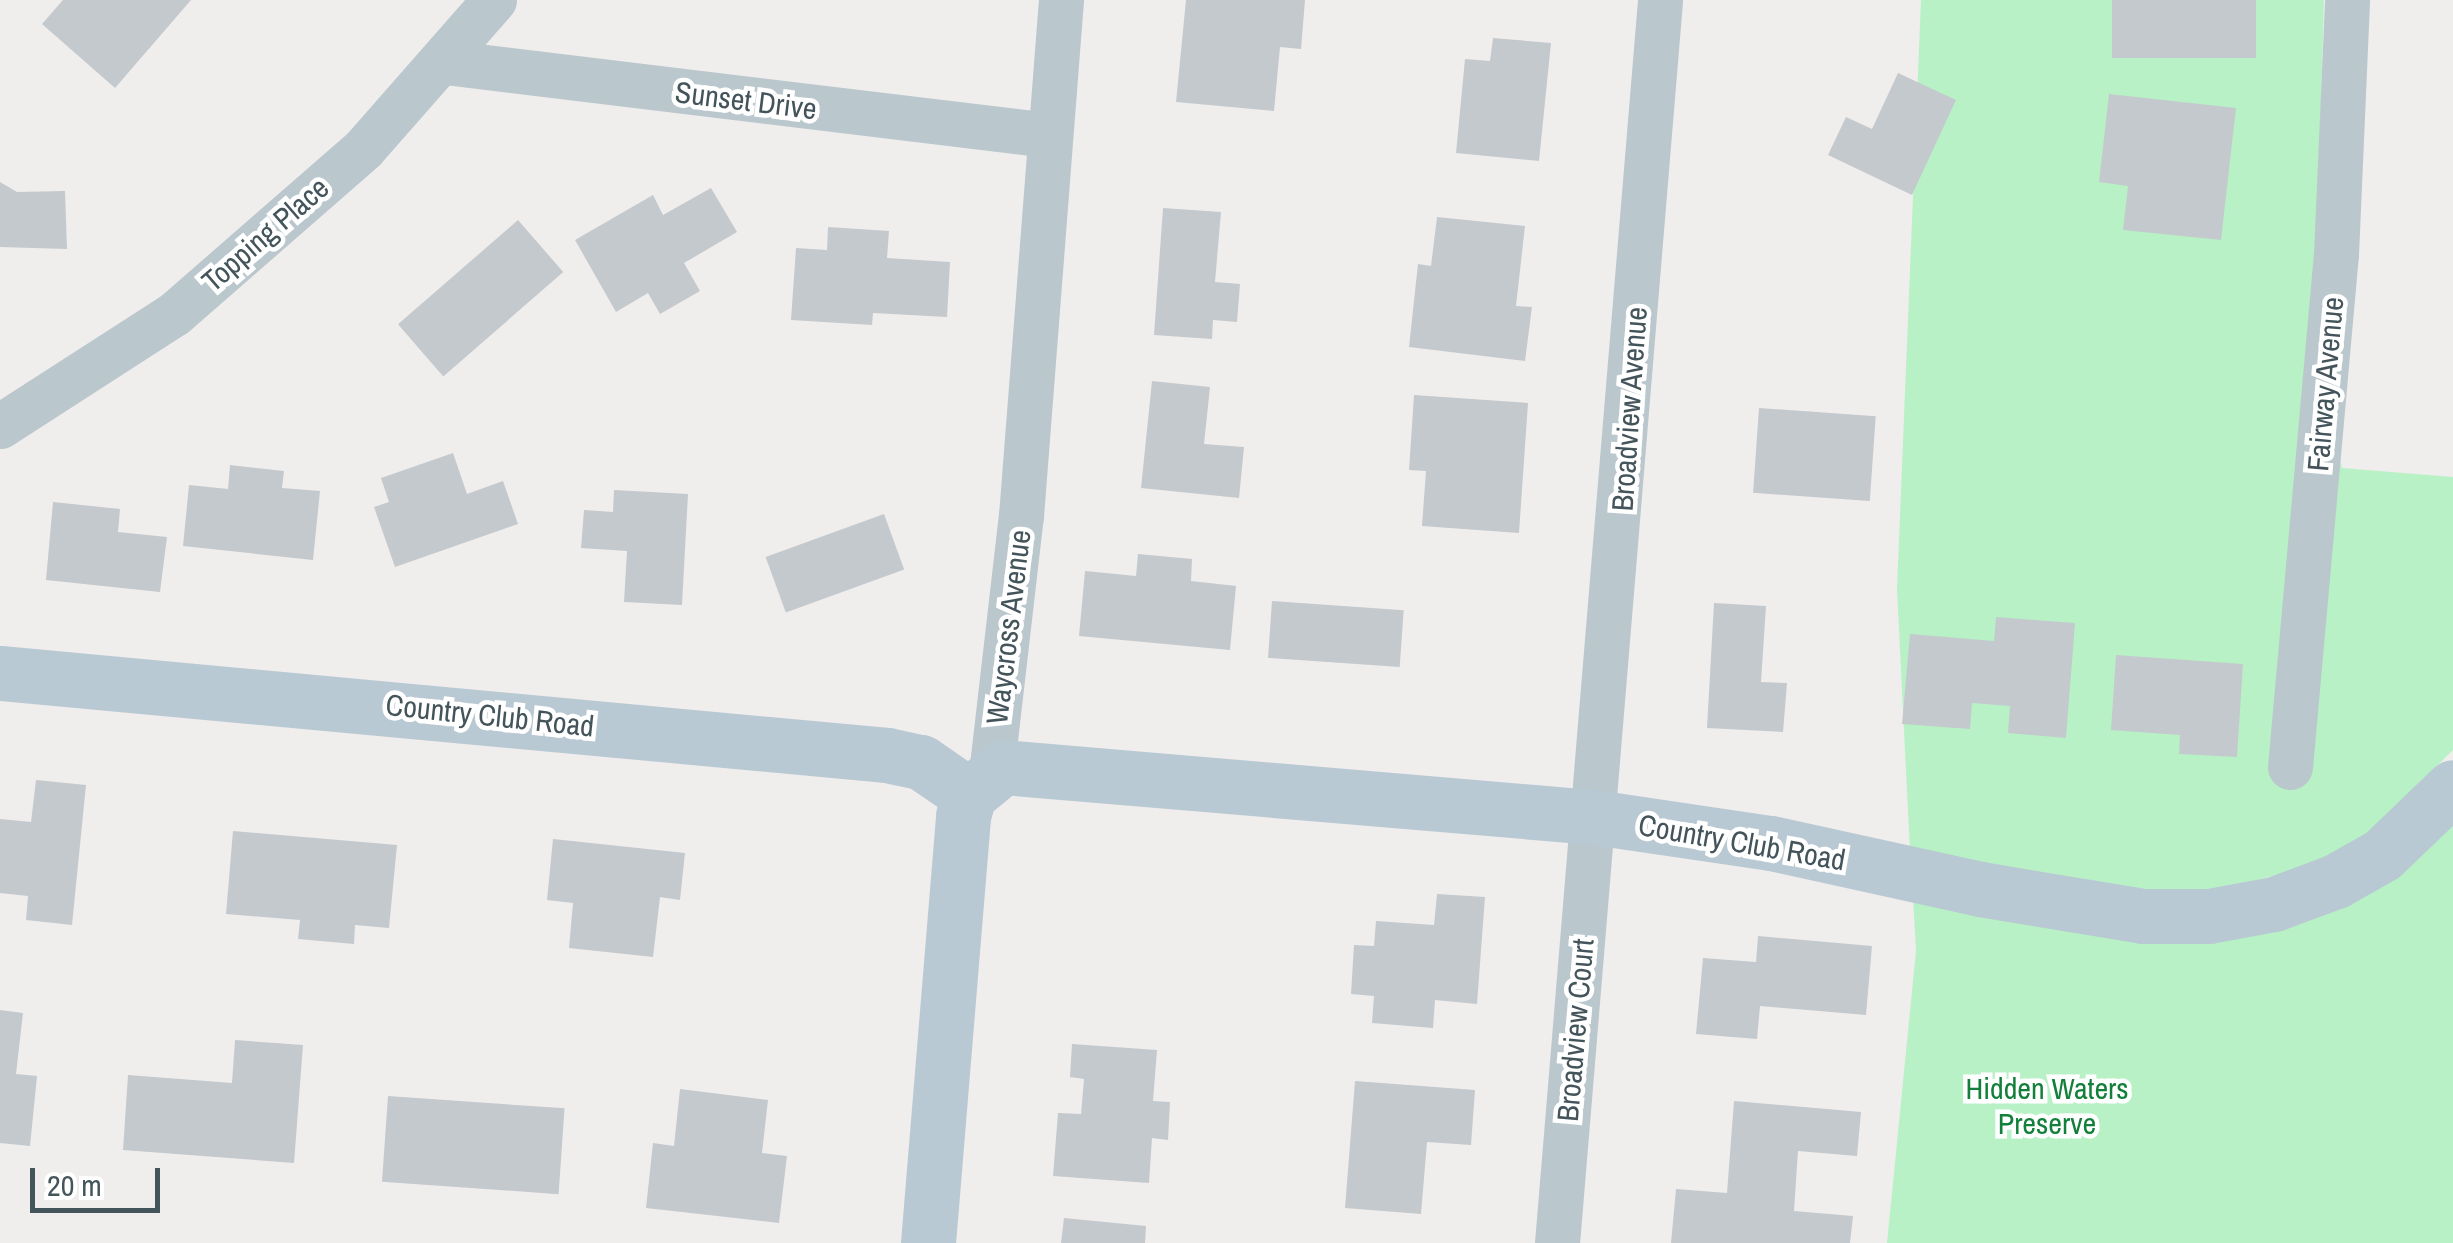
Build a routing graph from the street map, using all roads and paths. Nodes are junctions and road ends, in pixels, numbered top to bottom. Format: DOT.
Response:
graph roads {
  1 [pos="494,0"];
  2 [pos="1061,0"];
  3 [pos="1660,0"];
  4 [pos="2347,0"];
  5 [pos="445,62"];
  6 [pos="1048,134"];
  7 [pos="0,426"];
  8 [pos="0,673"];
  9 [pos="2290,767"];
  10 [pos="980,784"];
  11 [pos="2453,787"];
  12 [pos="1594,817"];
  13 [pos="928,1243"];
  14 [pos="1557,1243"];
  1 -- 5 [label="street, Topping Place"];
  2 -- 6 [label="street, Waycross Avenue"];
  3 -- 12 [label="street, Broadview Avenue"];
  4 -- 9 [label="street, Fairway Avenue"];
  5 -- 6 [label="street, Sunset Drive"];
  5 -- 7 [label="street, Topping Place"];
  6 -- 10 [label="street, Waycross Avenue"];
  8 -- 10 [label="street, Country Club Road"];
  10 -- 12 [label="street, Country Club Road"];
  10 -- 13 [label="street, Waycross Avenue"];
  11 -- 12 [label="street, Country Club Road"];
  12 -- 14 [label="street, Broadview Court"];
}
